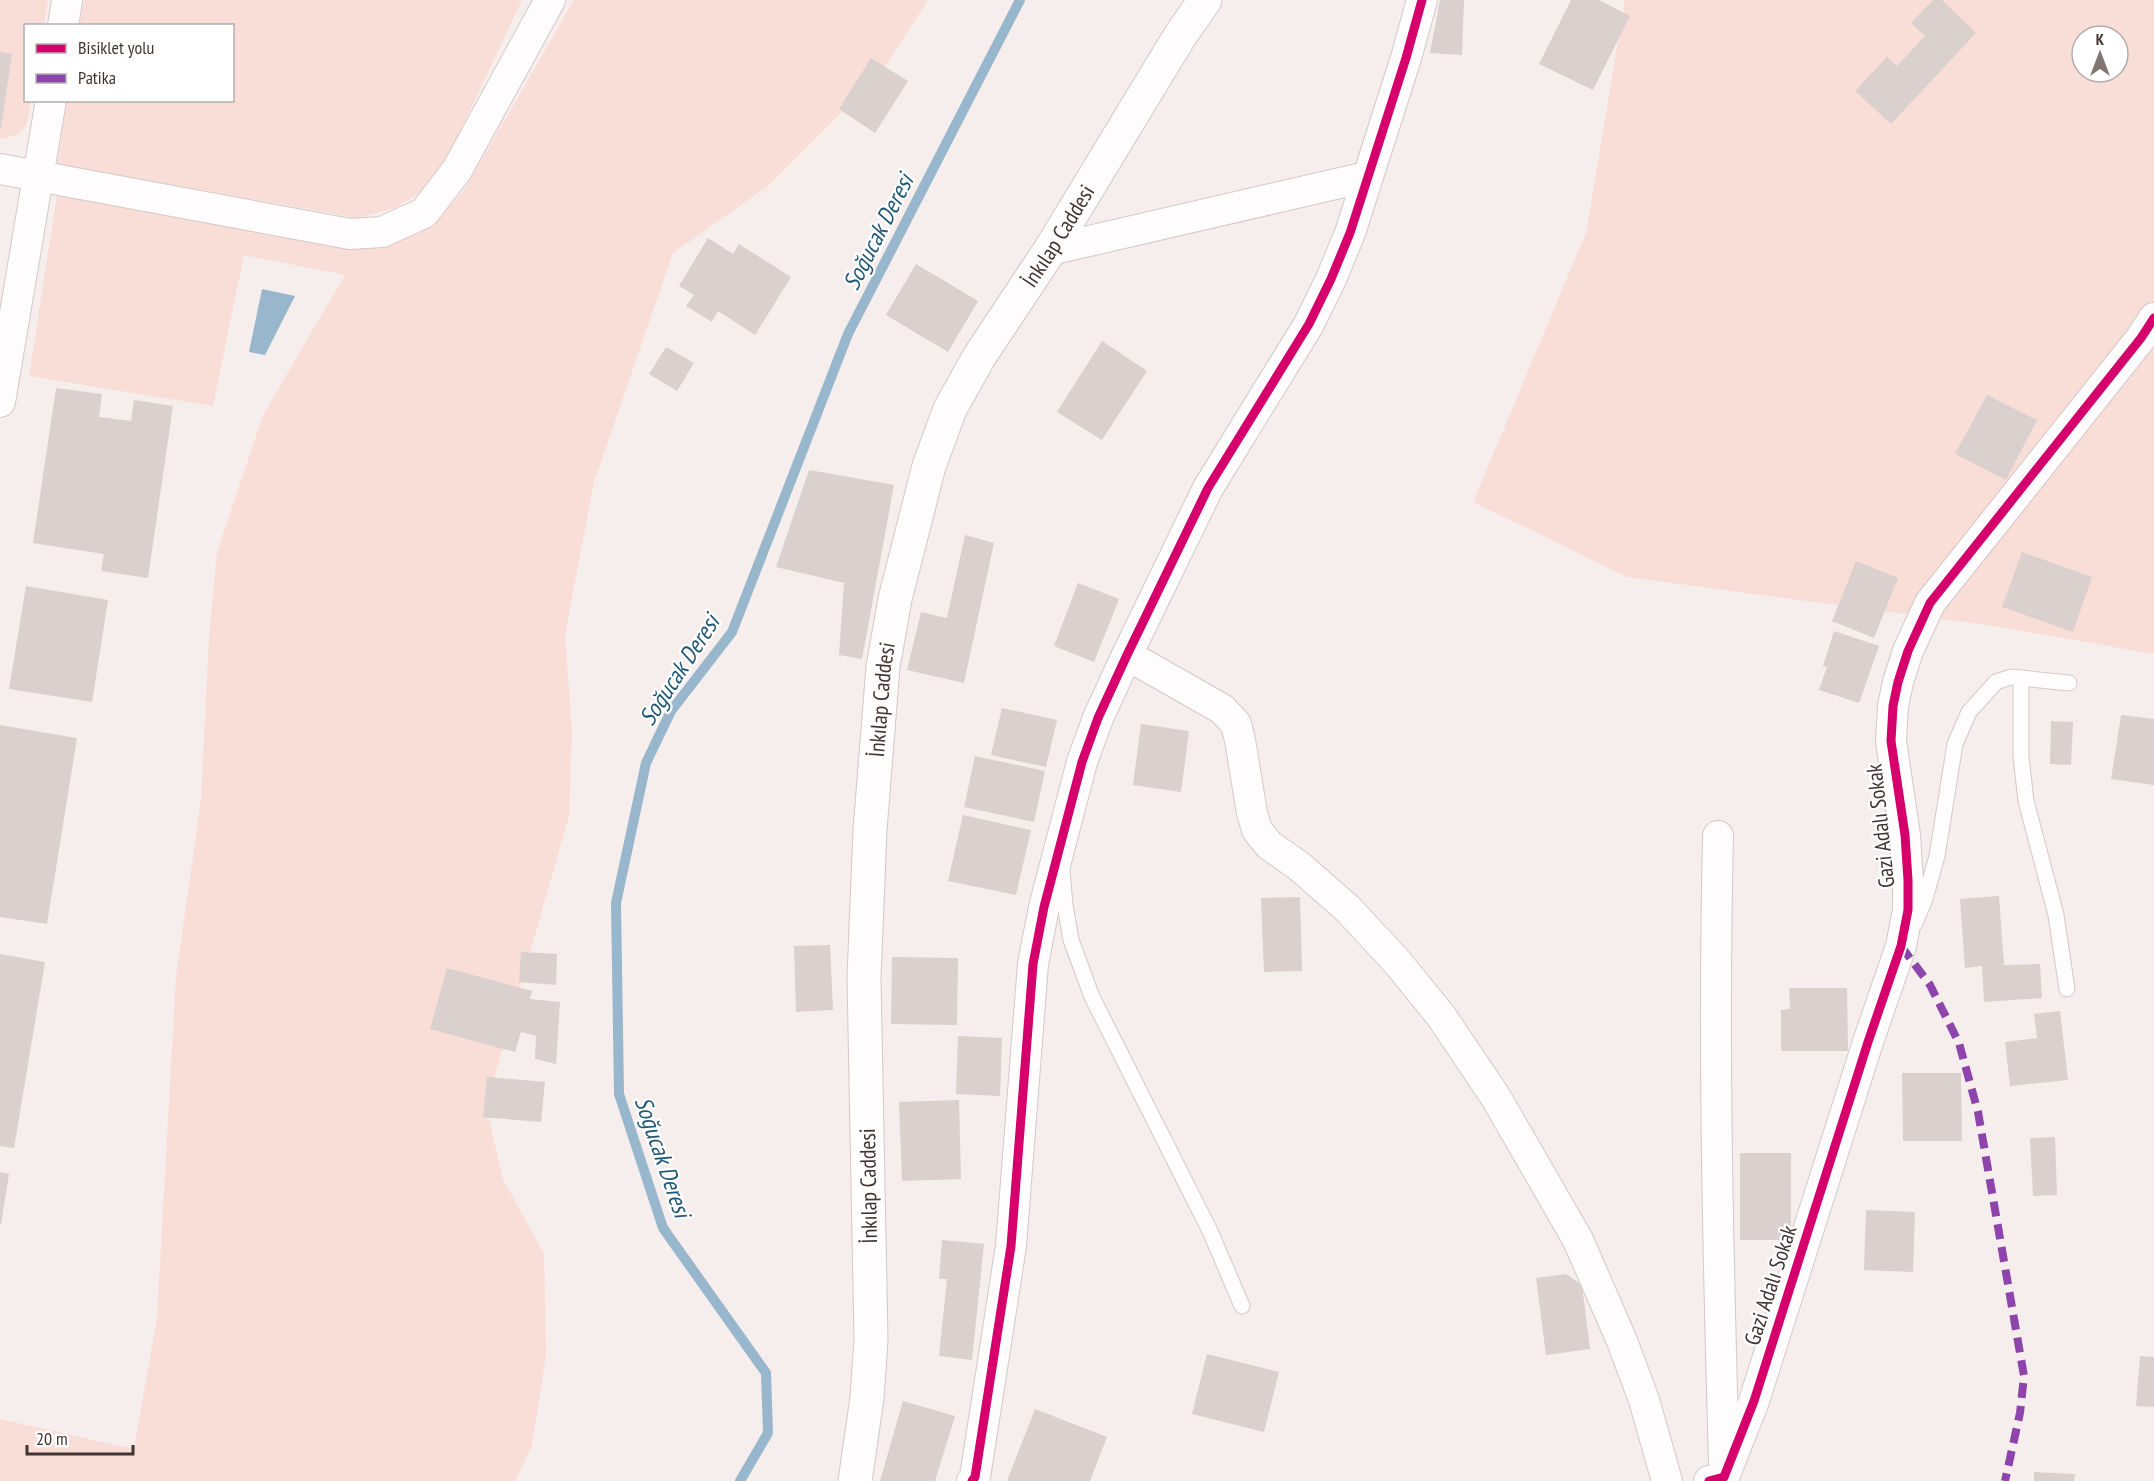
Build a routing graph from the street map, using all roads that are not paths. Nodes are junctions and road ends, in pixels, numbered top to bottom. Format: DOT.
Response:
graph roads {
  1 [pos="67,0"];
  2 [pos="550,0"];
  3 [pos="1205,0"];
  4 [pos="1422,0"];
  5 [pos="63,24"];
  6 [pos="51,102"];
  7 [pos="0,169"];
  8 [pos="39,175"];
  9 [pos="1366,177"];
  10 [pos="1050,250"];
  11 [pos="2154,318"];
  12 [pos="0,402"];
  13 [pos="1127,656"];
  14 [pos="2021,678"];
  15 [pos="2068,683"];
  16 [pos="1718,836"];
  17 [pos="1060,844"];
  18 [pos="1901,946"];
  19 [pos="2067,989"];
  20 [pos="1242,1306"];
  21 [pos="977,1480"];
  22 [pos="1721,1480"];
  23 [pos="855,1481"];
  24 [pos="1667,1481"];
  1 -- 5 [label="street"];
  2 -- 8 [label="street"];
  3 -- 10 [label="street, İnkılap Caddesi"];
  4 -- 9 [label="street"];
  6 -- 8 [label="street"];
  7 -- 8 [label="street"];
  8 -- 12 [label="street"];
  9 -- 10 [label="street"];
  9 -- 13 [label="street"];
  10 -- 23 [label="street, İnkılap Caddesi"];
  11 -- 18 [label="street, Gazi Adalı Sokak"];
  13 -- 17 [label="street"];
  13 -- 24 [label="street"];
  14 -- 15 [label="lane"];
  14 -- 18 [label="lane"];
  14 -- 19 [label="lane"];
  16 -- 22 [label="street"];
  17 -- 20 [label="lane"];
  17 -- 21 [label="street"];
  18 -- 22 [label="street, Gazi Adalı Sokak"];
}
